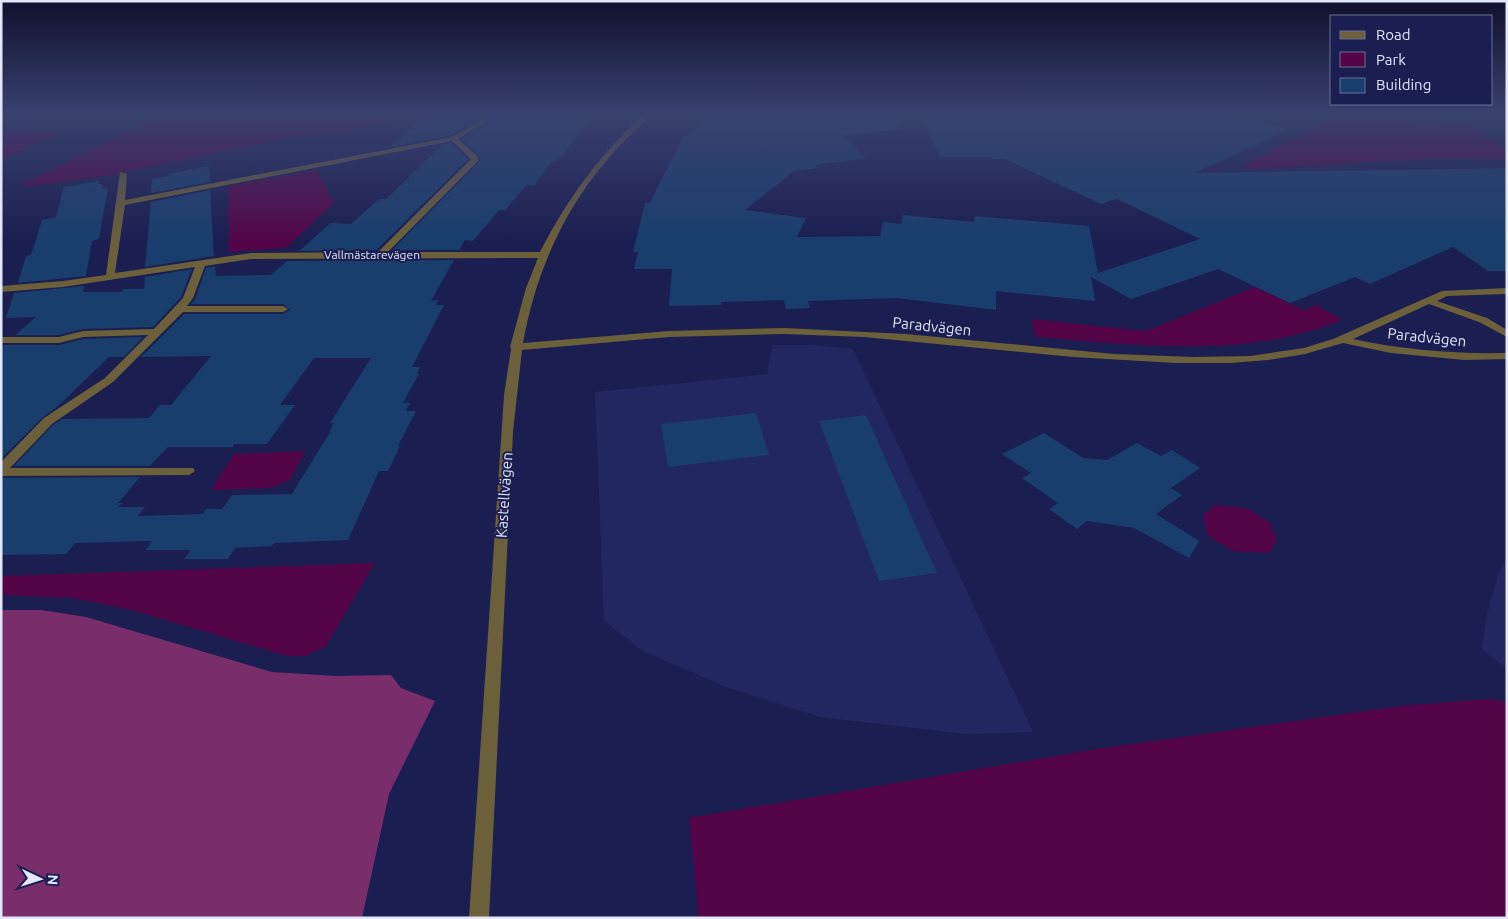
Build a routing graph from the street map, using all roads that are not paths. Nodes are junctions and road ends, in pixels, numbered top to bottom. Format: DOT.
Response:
graph roads {
  1 [pos="366,156"];
  2 [pos="474,156"];
  3 [pos="606,156"];
  4 [pos="123,174"];
  5 [pos="121,203"];
  6 [pos="382,254"];
  7 [pos="543,255"];
  8 [pos="201,264"];
  9 [pos="110,276"];
  10 [pos="1,289"];
  11 [pos="1507,291"];
  12 [pos="1430,300"];
  13 [pos="180,309"];
  14 [pos="283,309"];
  15 [pos="157,332"];
  16 [pos="1507,334"];
  17 [pos="1,340"];
  18 [pos="1344,340"];
  19 [pos="515,347"];
  20 [pos="1507,356"];
  21 [pos="1,471"];
  22 [pos="189,471"];
  23 [pos="479,918"];
  1 -- 5 [label="street"];
  2 -- 6 [label="street"];
  3 -- 7 [label="street, Kastellvägen"];
  4 -- 5 [label="street"];
  5 -- 9 [label="street"];
  6 -- 7 [label="street, Vallmästarevägen"];
  6 -- 8 [label="street, Vallmästarevägen"];
  7 -- 19 [label="street, Kastellvägen"];
  8 -- 9 [label="street, Vallmästarevägen"];
  8 -- 13 [label="street"];
  9 -- 10 [label="street, Vallmästarevägen"];
  11 -- 12 [label="street, Paradvägen"];
  12 -- 16 [label="street, Paradvägen"];
  12 -- 18 [label="street, Paradvägen"];
  13 -- 14 [label="street"];
  13 -- 15 [label="street"];
  15 -- 17 [label="street"];
  15 -- 21 [label="street"];
  18 -- 19 [label="street, Paradvägen"];
  18 -- 20 [label="street, Paradvägen"];
  19 -- 23 [label="street, Kastellvägen"];
  21 -- 22 [label="street"];
}
